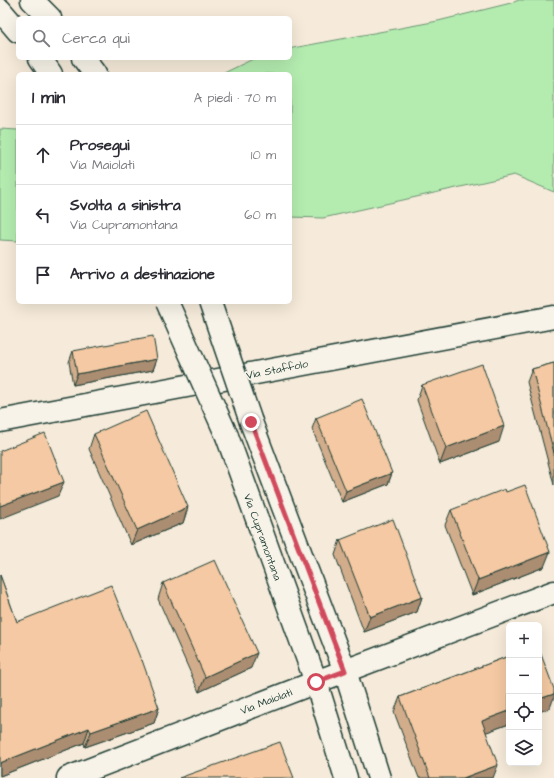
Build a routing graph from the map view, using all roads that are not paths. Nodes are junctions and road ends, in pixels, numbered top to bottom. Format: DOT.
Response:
graph roads {
  1 [pos="32,0"];
  2 [pos="0,10"];
  3 [pos="48,16"];
  4 [pos="16,29"];
  5 [pos="41,60"];
  6 [pos="84,60"];
  7 [pos="50,72"];
  8 [pos="94,72"];
  9 [pos="168,304"];
  10 [pos="211,304"];
  11 [pos="554,316"];
  12 [pos="0,421"];
  13 [pos="554,592"];
  14 [pos="345,671"];
  15 [pos="316,682"];
  16 [pos="68,778"];
  17 [pos="346,778"];
  18 [pos="379,778"];
  1 -- 3 [label="main road"];
  2 -- 4 [label="main road"];
  5 -- 7 [label="main road"];
  6 -- 8 [label="main road"];
  9 -- 15 [label="main road, Via Cupramontana, bridge"];
  10 -- 14 [label="main road, bridge"];
  11 -- 12 [label="main road, Via Staffolo"];
  13 -- 14 [label="main road, Via Maiolati"];
  14 -- 15 [label="main road, Via Maiolati"];
  14 -- 18 [label="main road"];
  15 -- 16 [label="main road, Via Maiolati"];
  15 -- 17 [label="main road, Via Cupramontana"];
}
